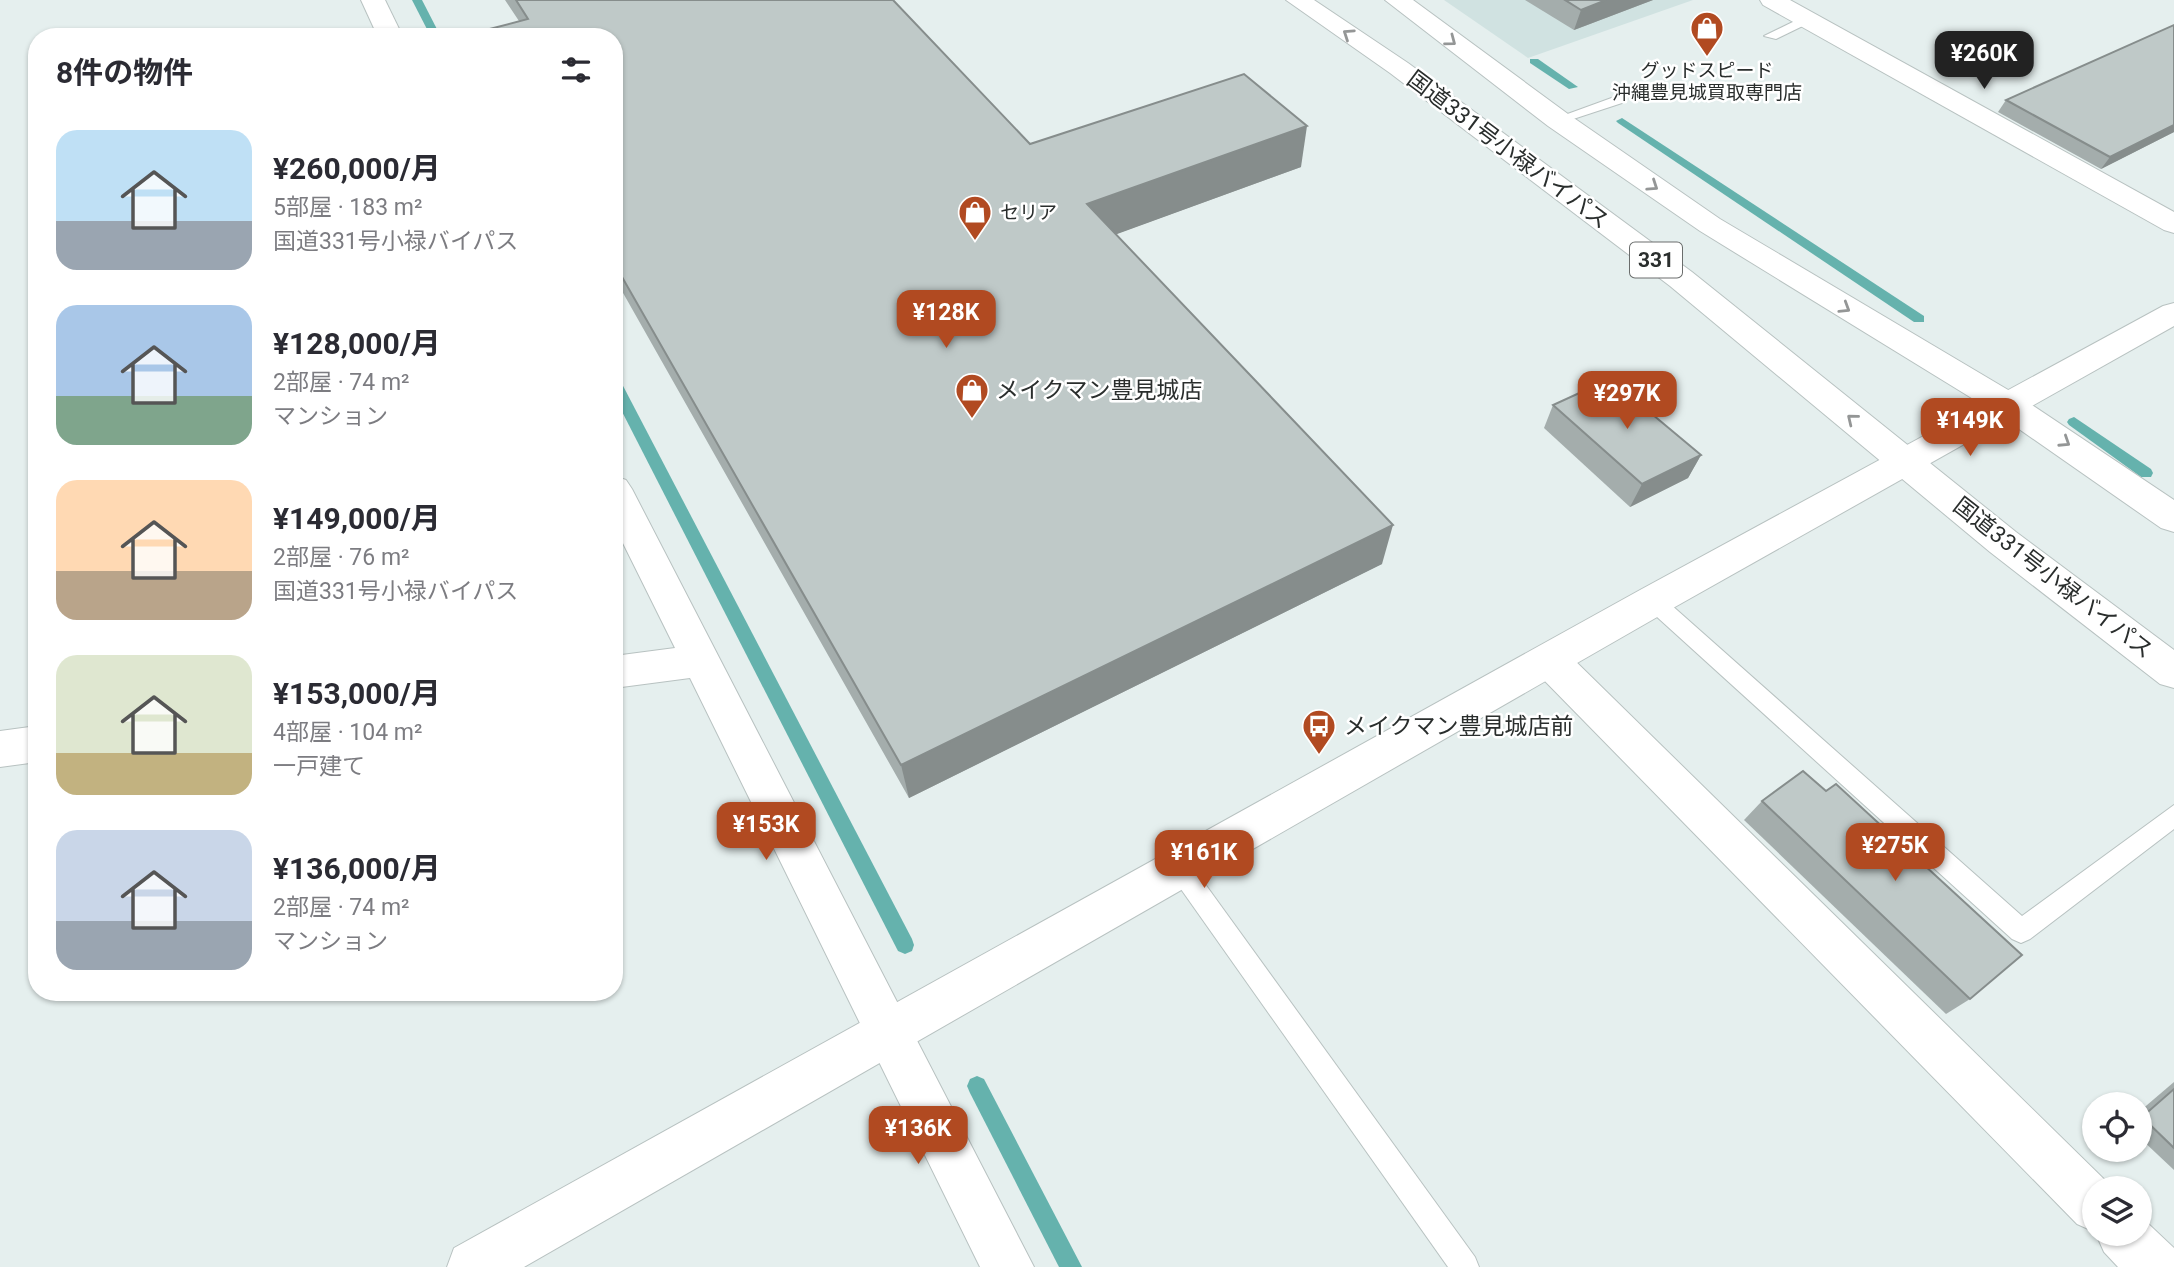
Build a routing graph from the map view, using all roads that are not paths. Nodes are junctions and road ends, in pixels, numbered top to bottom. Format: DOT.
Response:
graph roads {
  1 [pos="373,0"];
  2 [pos="1298,0"];
  3 [pos="1397,0"];
  4 [pos="1772,0"];
  5 [pos="1808,20"];
  6 [pos="387,28"];
  7 [pos="1771,36"];
  8 [pos="1617,100"];
  9 [pos="1558,120"];
  10 [pos="2174,224"];
  11 [pos="2174,313"];
  12 [pos="2008,405"];
  13 [pos="1905,462"];
  14 [pos="623,507"];
  15 [pos="2174,517"];
  16 [pos="1653,601"];
  17 [pos="1549,661"];
  18 [pos="699,662"];
  19 [pos="623,671"];
  20 [pos="2174,672"];
  21 [pos="28,745"];
  22 [pos="0,749"];
  23 [pos="2174,815"];
  24 [pos="1179,867"];
  25 [pos="890,1032"];
  26 [pos="2082,1193"];
  27 [pos="2134,1246"];
  28 [pos="473,1267"];
  29 [pos="1009,1267"];
  30 [pos="1465,1267"];
  31 [pos="2156,1267"];
  1 -- 6 [label="main road"];
  13 -- 2 [label="main road, 国道331号小禄バイパス / 331, one-way"];
  3 -- 9 [label="main road, 331, one-way"];
  4 -- 5 [label="main road"];
  5 -- 7 [label="lane"];
  5 -- 10 [label="main road"];
  8 -- 9 [label="lane"];
  9 -- 12 [label="main road, 331, one-way"];
  11 -- 12 [label="main road"];
  12 -- 13 [label="main road"];
  12 -- 15 [label="main road, 331, one-way"];
  13 -- 16 [label="main road"];
  13 -- 20 [label="main road, 国道331号小禄バイパス / 331"];
  14 -- 18 [label="main road"];
  16 -- 17 [label="main road"];
  16 -- 23 [label="lane"];
  17 -- 24 [label="main road"];
  17 -- 26 [label="main road"];
  18 -- 19 [label="main road"];
  18 -- 25 [label="main road"];
  21 -- 22 [label="main road"];
  24 -- 25 [label="main road"];
  24 -- 30 [label="lane"];
  25 -- 28 [label="main road"];
  25 -- 29 [label="main road"];
  27 -- 31 [label="main road"];
}
